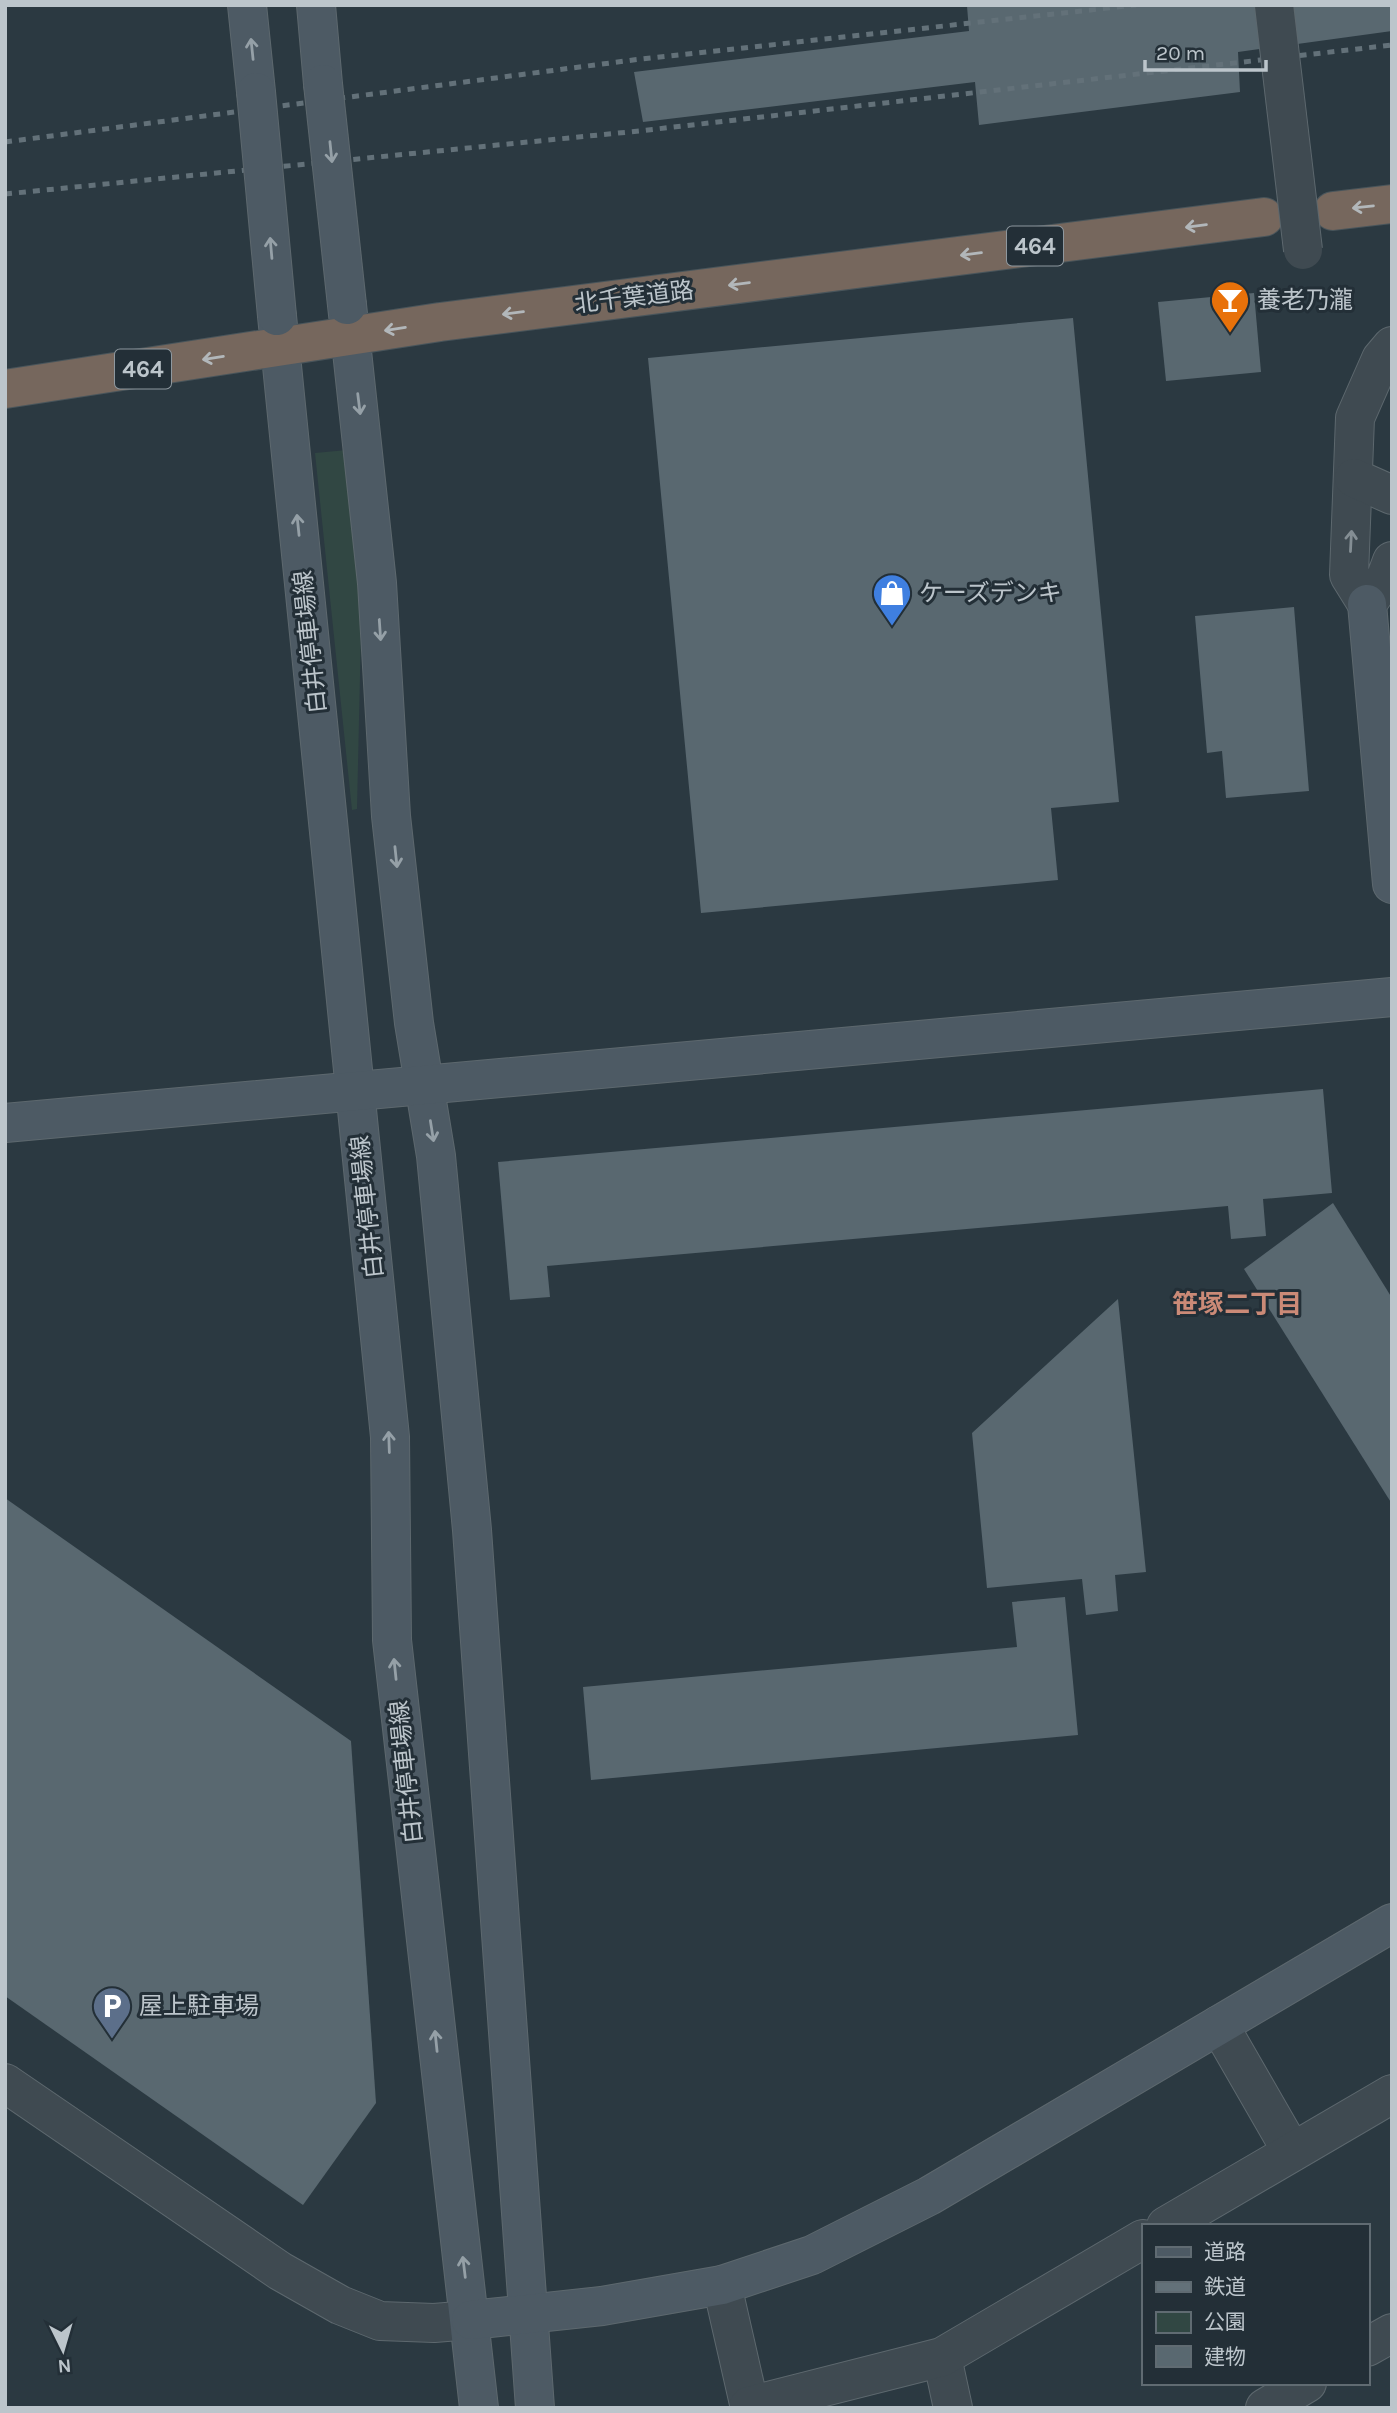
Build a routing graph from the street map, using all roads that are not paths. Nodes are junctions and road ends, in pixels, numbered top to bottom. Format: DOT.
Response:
graph roads {
  1 [pos="247,5"];
  2 [pos="316,5"];
  3 [pos="1274,5"];
  4 [pos="1392,204"];
  5 [pos="1333,211"];
  6 [pos="1264,217"];
  7 [pos="1303,250"];
  8 [pos="349,320"];
  9 [pos="279,332"];
  10 [pos="1392,346"];
  11 [pos="5,389"];
  12 [pos="1354,478"];
  13 [pos="1392,495"];
  14 [pos="1392,561"];
  15 [pos="1367,604"];
  16 [pos="1392,884"];
  17 [pos="1392,997"];
  18 [pos="424,1084"];
  19 [pos="354,1090"];
  20 [pos="5,1123"];
  21 [pos="1392,1923"];
  22 [pos="1219,2025"];
  23 [pos="5,2083"];
  24 [pos="1392,2094"];
  25 [pos="1292,2152"];
  26 [pos="1169,2224"];
  27 [pos="1142,2240"];
  28 [pos="722,2285"];
  29 [pos="530,2314"];
  30 [pos="471,2320"];
  31 [pos="1392,2333"];
  32 [pos="1369,2346"];
  33 [pos="942,2357"];
  34 [pos="1304,2385"];
  35 [pos="749,2407"];
  36 [pos="479,2408"];
  37 [pos="536,2408"];
  38 [pos="953,2408"];
  39 [pos="1265,2408"];
  9 -- 1 [label="main road, 白井停車場線, one-way, bridge"];
  2 -- 8 [label="main road, one-way, bridge"];
  3 -- 7 [label="street, bridge"];
  4 -- 5 [label="highway, one-way"];
  6 -- 8 [label="highway, 北千葉道路 / 464, one-way"];
  8 -- 9 [label="highway, 北千葉道路 / 464"];
  8 -- 18 [label="main road, one-way"];
  9 -- 11 [label="highway, 北千葉道路 / 464, one-way"];
  19 -- 9 [label="main road, 白井停車場線, one-way"];
  10 -- 12 [label="street"];
  12 -- 13 [label="street"];
  15 -- 12 [label="street, one-way"];
  14 -- 15 [label="street"];
  15 -- 16 [label="main road"];
  17 -- 18 [label="main road"];
  18 -- 19 [label="main road"];
  18 -- 29 [label="main road, one-way"];
  19 -- 20 [label="main road"];
  30 -- 19 [label="main road, 白井停車場線, one-way"];
  21 -- 22 [label="main road"];
  22 -- 25 [label="street"];
  22 -- 28 [label="main road"];
  23 -- 30 [label="street"];
  24 -- 25 [label="street"];
  25 -- 26 [label="street"];
  27 -- 33 [label="street"];
  28 -- 29 [label="main road"];
  28 -- 35 [label="street"];
  29 -- 30 [label="main road"];
  29 -- 37 [label="main road"];
  30 -- 36 [label="main road, 白井停車場線"];
  31 -- 32 [label="street"];
  33 -- 35 [label="street"];
  33 -- 38 [label="street"];
  34 -- 39 [label="street"];
}
